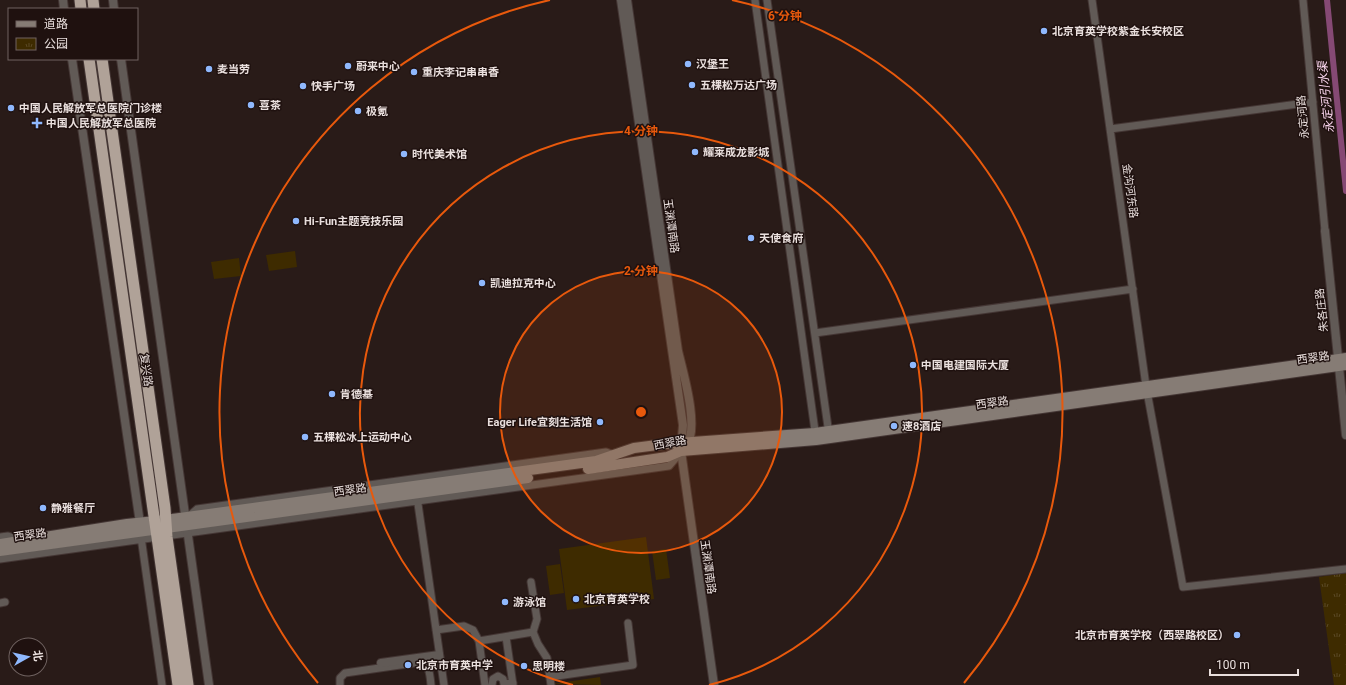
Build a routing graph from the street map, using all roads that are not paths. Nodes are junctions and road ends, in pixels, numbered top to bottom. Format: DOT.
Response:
graph roads {
  1 [pos="621,0"];
  2 [pos="627,0"];
  3 [pos="755,0"];
  4 [pos="767,0"];
  5 [pos="1092,0"];
  6 [pos="1303,0"];
  7 [pos="72,60"];
  8 [pos="89,60"];
  9 [pos="102,60"];
  10 [pos="121,60"];
  11 [pos="1313,102"];
  12 [pos="1110,129"];
  13 [pos="1325,231"];
  14 [pos="1133,289"];
  15 [pos="815,333"];
  16 [pos="1343,362"];
  17 [pos="1147,390"];
  18 [pos="829,434"];
  19 [pos="1346,435"];
  20 [pos="815,436"];
  21 [pos="683,446"];
  22 [pos="614,455"];
  23 [pos="416,493"];
  24 [pos="187,524"];
  25 [pos="161,529"];
  26 [pos="141,532"];
  27 [pos="0,537"];
  28 [pos="18,540"];
  29 [pos="0,544"];
  30 [pos="0,551"];
  31 [pos="0,559"];
  32 [pos="1346,569"];
  33 [pos="531,582"];
  34 [pos="628,623"];
  35 [pos="436,630"];
  36 [pos="534,632"];
  37 [pos="506,637"];
  38 [pos="479,641"];
  39 [pos="439,655"];
  40 [pos="381,663"];
  41 [pos="550,681"];
  42 [pos="513,684"];
  43 [pos="162,685"];
  44 [pos="178,685"];
  45 [pos="188,685"];
  46 [pos="209,685"];
  47 [pos="340,685"];
  48 [pos="431,685"];
  49 [pos="444,685"];
  50 [pos="486,685"];
  51 [pos="492,685"];
  52 [pos="504,685"];
  53 [pos="714,685"];
  1 -- 21 [label="street, 玉渊潭南路"];
  2 -- 21 [label="street, 玉渊潭南路"];
  3 -- 20 [label="street"];
  4 -- 15 [label="street"];
  5 -- 12 [label="street, 金沟河东路"];
  6 -- 11 [label="street, 永定河路"];
  7 -- 26 [label="street"];
  8 -- 25 [label="highway, 复兴路"];
  9 -- 25 [label="highway, 复兴路"];
  10 -- 24 [label="street, 复兴路"];
  11 -- 12 [label="street"];
  11 -- 13 [label="street, 永定河路"];
  12 -- 14 [label="street, 金沟河东路"];
  13 -- 16 [label="street, 朱各庄路"];
  14 -- 15 [label="street"];
  14 -- 17 [label="street, 金沟河东路"];
  15 -- 18 [label="street"];
  16 -- 17 [label="main road, 西翠路"];
  16 -- 19 [label="street, 朱各庄路"];
  17 -- 18 [label="main road, 西翠路"];
  17 -- 32 [label="street, 金沟河东路"];
  18 -- 20 [label="main road, 西翠路"];
  20 -- 21 [label="main road, 西翠路"];
  21 -- 22 [label="main road, 西翠路"];
  21 -- 23 [label="main road, 西翠路"];
  21 -- 53 [label="street, 玉渊潭南路"];
  22 -- 23 [label="main road, 西翠路"];
  22 -- 24 [label="street"];
  23 -- 24 [label="main road, 西翠路"];
  23 -- 24 [label="street"];
  23 -- 35 [label="street"];
  24 -- 25 [label="main road, 西翠路"];
  24 -- 46 [label="street, 复兴路"];
  25 -- 26 [label="main road, 西翠路"];
  25 -- 26 [label="street"];
  25 -- 44 [label="highway, 复兴路"];
  25 -- 45 [label="highway, 复兴路"];
  26 -- 28 [label="main road, 西翠路"];
  26 -- 30 [label="main road, 西翠路"];
  26 -- 31 [label="street"];
  26 -- 43 [label="street"];
  27 -- 28 [label="street"];
  28 -- 29 [label="main road, 西翠路"];
  33 -- 36 [label="street"];
  34 -- 41 [label="street"];
  35 -- 38 [label="street"];
  35 -- 39 [label="street"];
  36 -- 37 [label="street"];
  36 -- 41 [label="street"];
  37 -- 38 [label="street"];
  37 -- 42 [label="street"];
  38 -- 50 [label="street"];
  39 -- 40 [label="street"];
  39 -- 49 [label="street"];
  42 -- 52 [label="street"];
  47 -- 48 [label="street"];
  51 -- 52 [label="street"];
}
